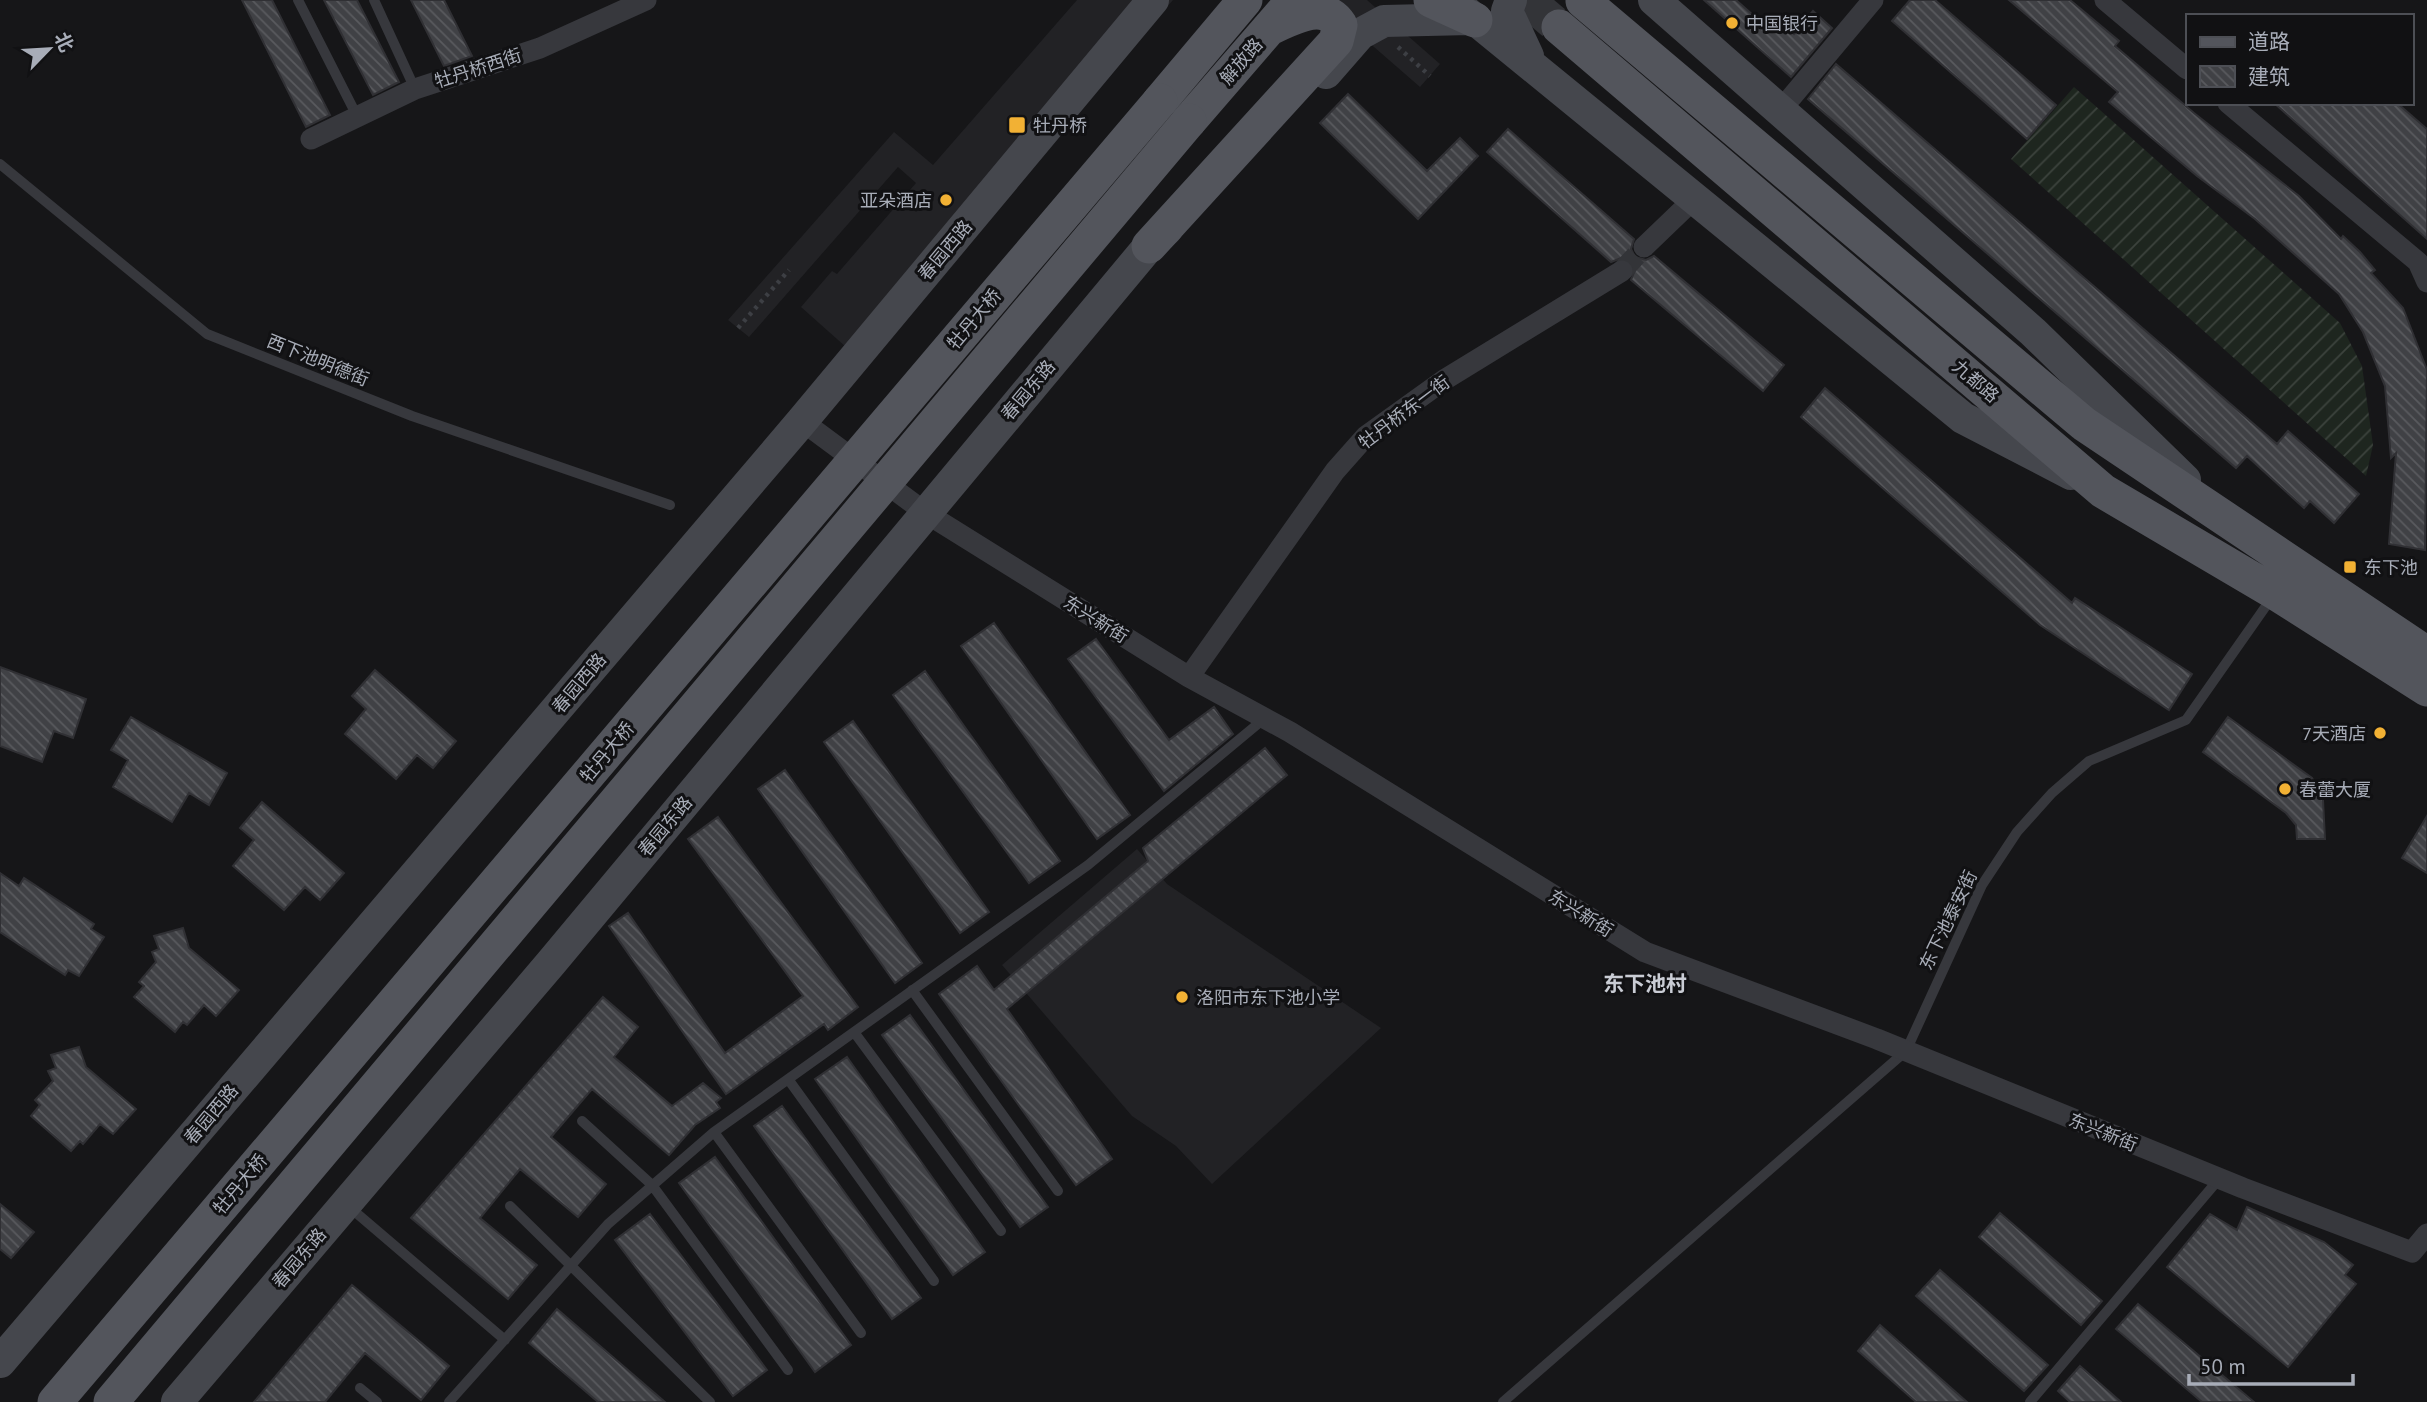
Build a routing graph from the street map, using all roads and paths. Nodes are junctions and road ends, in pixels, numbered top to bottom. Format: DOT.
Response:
graph roads {
  1 [pos="298,0"];
  2 [pos="374,0"];
  3 [pos="646,0"];
  4 [pos="1153,0"];
  5 [pos="1294,0"];
  6 [pos="1309,0"];
  7 [pos="1431,0"];
  8 [pos="1511,0"];
  9 [pos="1654,0"];
  10 [pos="1873,0"];
  11 [pos="2105,0"];
  12 [pos="1583,1"];
  13 [pos="1236,4"];
  14 [pos="1464,10"];
  15 [pos="1270,27"];
  16 [pos="1559,27"];
  17 [pos="1392,43"];
  18 [pos="1531,61"];
  19 [pos="2186,68"];
  20 [pos="1430,76"];
  21 [pos="415,89"];
  22 [pos="1160,101"];
  23 [pos="2230,105"];
  24 [pos="1779,112"];
  25 [pos="357,116"];
  26 [pos="1189,121"];
  27 [pos="311,139"];
  28 [pos="0,164"];
  29 [pos="1695,198"];
  30 [pos="1149,246"];
  31 [pos="1644,247"];
  32 [pos="789,270"];
  33 [pos="1622,271"];
  34 [pos="2427,282"];
  35 [pos="738,328"];
  36 [pos="802,421"];
  37 [pos="2104,491"];
  38 [pos="670,505"];
  39 [pos="926,513"];
  40 [pos="2221,515"];
  41 [pos="2276,593"];
  42 [pos="2427,654"];
  43 [pos="1189,677"];
  44 [pos="2427,689"];
  45 [pos="1265,718"];
  46 [pos="912,990"];
  47 [pos="854,1031"];
  48 [pos="1906,1051"];
  49 [pos="788,1079"];
  50 [pos="582,1121"];
  51 [pos="714,1132"];
  52 [pos="2219,1179"];
  53 [pos="652,1185"];
  54 [pos="1058,1191"];
  55 [pos="345,1203"];
  56 [pos="510,1206"];
  57 [pos="1001,1231"];
  58 [pos="2427,1234"];
  59 [pos="573,1263"];
  60 [pos="934,1281"];
  61 [pos="861,1333"];
  62 [pos="505,1340"];
  63 [pos="0,1362"];
  64 [pos="788,1370"];
  65 [pos="360,1388"];
  66 [pos="55,1402"];
  67 [pos="111,1402"];
  68 [pos="177,1402"];
  69 [pos="377,1402"];
  70 [pos="449,1402"];
  71 [pos="710,1402"];
  72 [pos="1503,1402"];
  73 [pos="2031,1402"];
  1 -- 25 [label="lane"];
  2 -- 21 [label="lane"];
  3 -- 21 [label="street, 牡丹桥西街"];
  4 -- 36 [label="street, 春园西路"];
  5 -- 15 [label="main road, 解放路"];
  6 -- 15 [label="main road"];
  7 -- 14 [label="main road"];
  8 -- 18 [label="street"];
  9 -- 24 [label="street"];
  10 -- 24 [label="street"];
  11 -- 19 [label="street"];
  12 -- 40 [label="main road, 九都路"];
  13 -- 22 [label="main road, 解放路"];
  14 -- 18 [label="street"];
  14 -- 30 [label="street, 春园东路"];
  15 -- 26 [label="main road, 解放路"];
  15 -- 30 [label="main road"];
  16 -- 37 [label="main road, 九都路"];
  17 -- 20 [label="path"];
  18 -- 29 [label="street"];
  21 -- 25 [label="street, 牡丹桥西街"];
  22 -- 66 [label="main road, 牡丹大桥, bridge"];
  23 -- 34 [label="street"];
  24 -- 40 [label="street"];
  25 -- 27 [label="street, 牡丹桥西街"];
  26 -- 67 [label="main road, 牡丹大桥, bridge"];
  28 -- 38 [label="lane, 西下池明德街"];
  29 -- 31 [label="street"];
  29 -- 37 [label="street"];
  30 -- 39 [label="street, 春园东路"];
  32 -- 35 [label="path"];
  33 -- 43 [label="street, 牡丹桥东一街"];
  36 -- 39 [label="street, 东兴新街"];
  36 -- 63 [label="street, 春园西路"];
  37 -- 41 [label="main road, 九都路"];
  39 -- 43 [label="street, 东兴新街"];
  39 -- 55 [label="street, 春园东路"];
  40 -- 42 [label="main road, 九都路"];
  41 -- 44 [label="main road, 九都路"];
  41 -- 48 [label="lane, 东下池泰安街"];
  43 -- 45 [label="street, 东兴新街"];
  45 -- 46 [label="lane"];
  45 -- 48 [label="street, 东兴新街"];
  46 -- 47 [label="lane"];
  46 -- 54 [label="lane"];
  47 -- 49 [label="lane"];
  47 -- 57 [label="lane"];
  48 -- 52 [label="street, 东兴新街"];
  48 -- 72 [label="lane"];
  49 -- 51 [label="lane"];
  49 -- 60 [label="lane"];
  50 -- 53 [label="lane"];
  51 -- 53 [label="lane"];
  51 -- 61 [label="lane"];
  52 -- 58 [label="street, 东兴新街"];
  52 -- 73 [label="lane"];
  53 -- 59 [label="lane"];
  53 -- 64 [label="lane"];
  55 -- 62 [label="lane"];
  55 -- 68 [label="street, 春园东路"];
  56 -- 59 [label="lane"];
  59 -- 62 [label="lane"];
  59 -- 71 [label="lane"];
  62 -- 70 [label="lane"];
  65 -- 69 [label="lane"];
}
